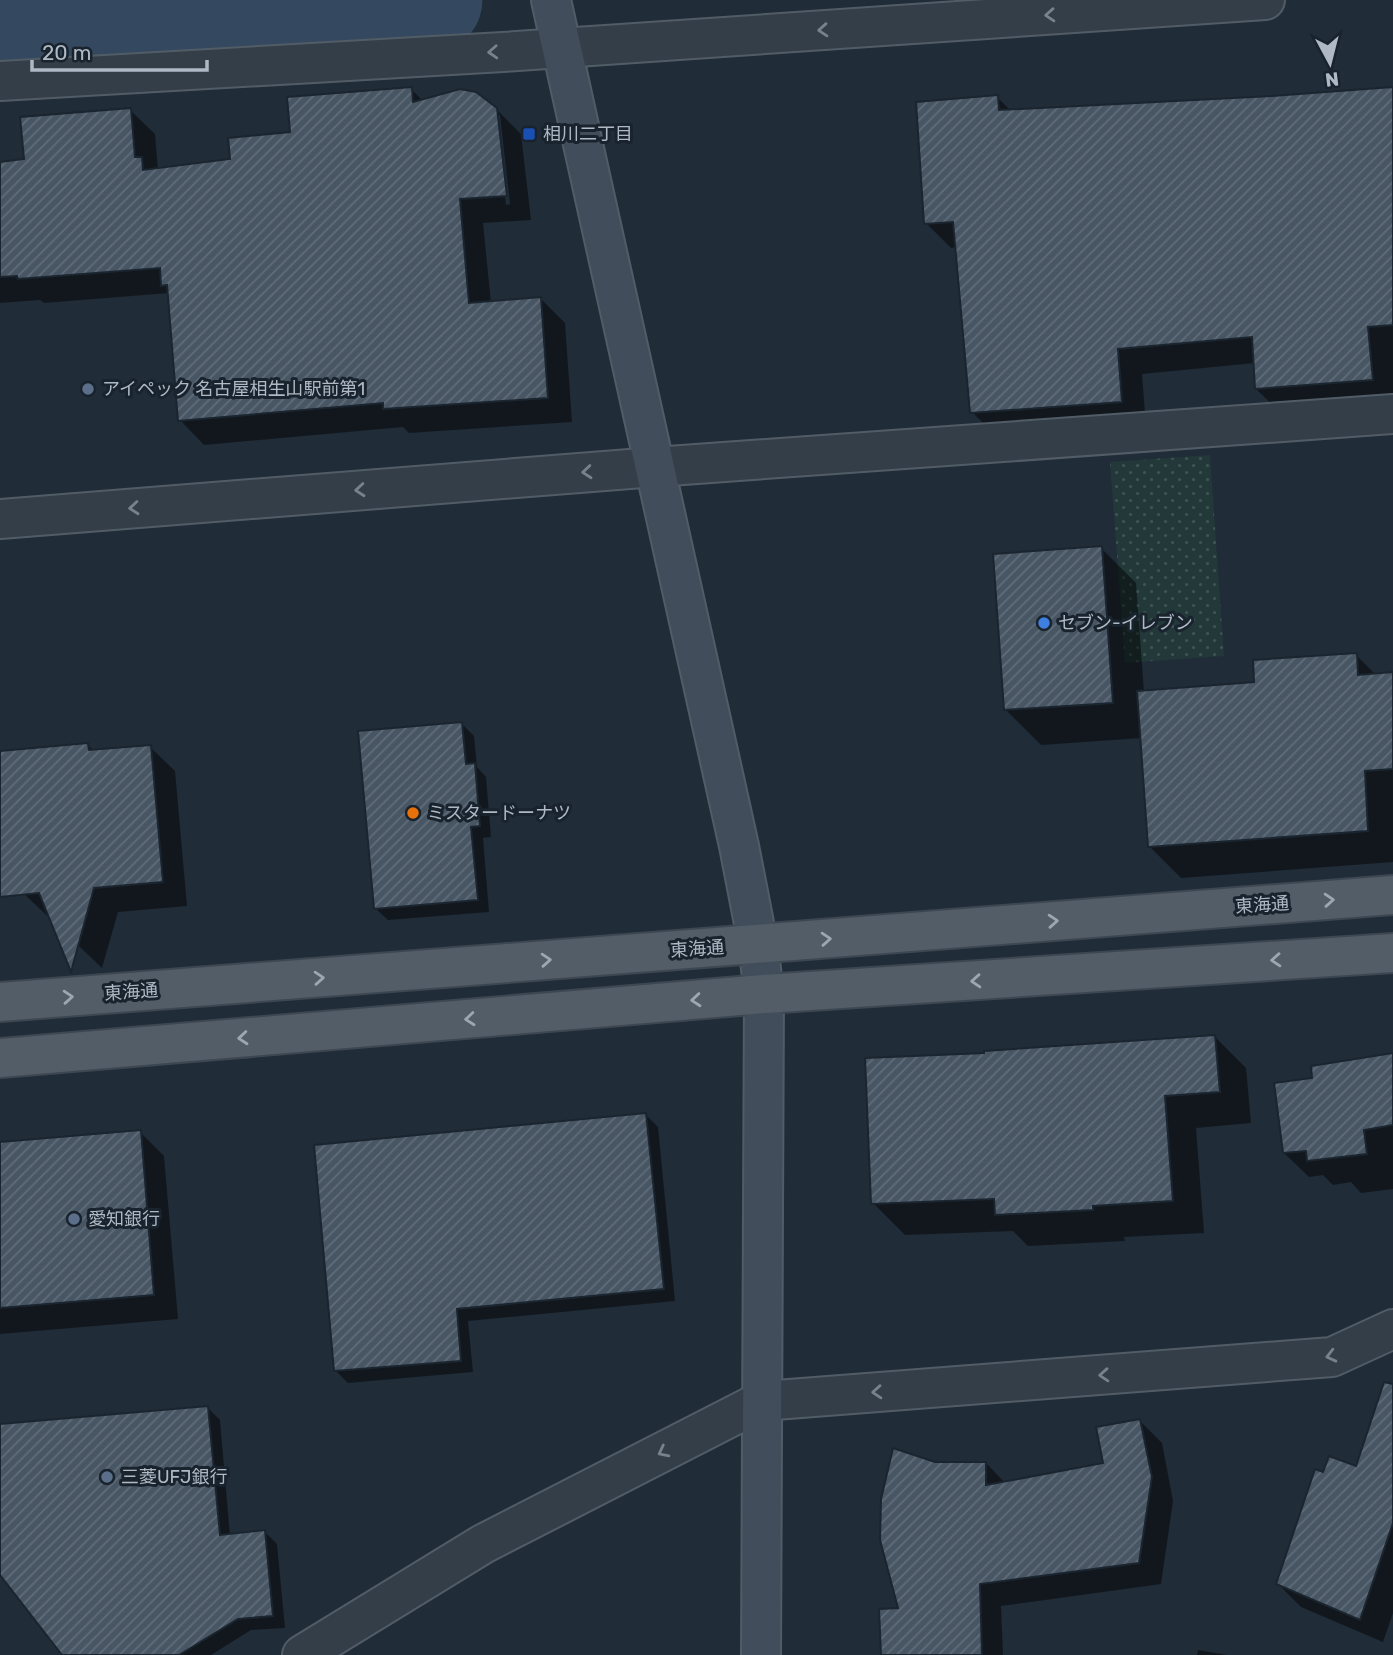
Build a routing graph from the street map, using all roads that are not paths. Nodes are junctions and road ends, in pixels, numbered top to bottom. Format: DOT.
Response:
graph roads {
  1 [pos="1265,0"];
  2 [pos="556,23"];
  3 [pos="0,81"];
  4 [pos="1393,414"];
  5 [pos="655,467"];
  6 [pos="0,519"];
  7 [pos="1393,895"];
  8 [pos="758,944"];
  9 [pos="1393,953"];
  10 [pos="764,994"];
  11 [pos="0,1002"];
  12 [pos="0,1058"];
  13 [pos="1393,1329"];
  14 [pos="762,1401"];
  15 [pos="302,1655"];
  16 [pos="761,1655"];
  1 -- 2 [label="street, one-way"];
  2 -- 3 [label="street, one-way"];
  2 -- 5 [label="street"];
  4 -- 5 [label="street"];
  5 -- 6 [label="street, one-way"];
  5 -- 8 [label="street"];
  8 -- 7 [label="main road, 東海通, one-way"];
  8 -- 10 [label="street"];
  11 -- 8 [label="main road, 東海通, one-way"];
  9 -- 10 [label="main road, one-way"];
  10 -- 12 [label="main road, one-way"];
  10 -- 14 [label="street"];
  13 -- 14 [label="street, one-way"];
  14 -- 15 [label="street, one-way"];
  14 -- 16 [label="street"];
}
